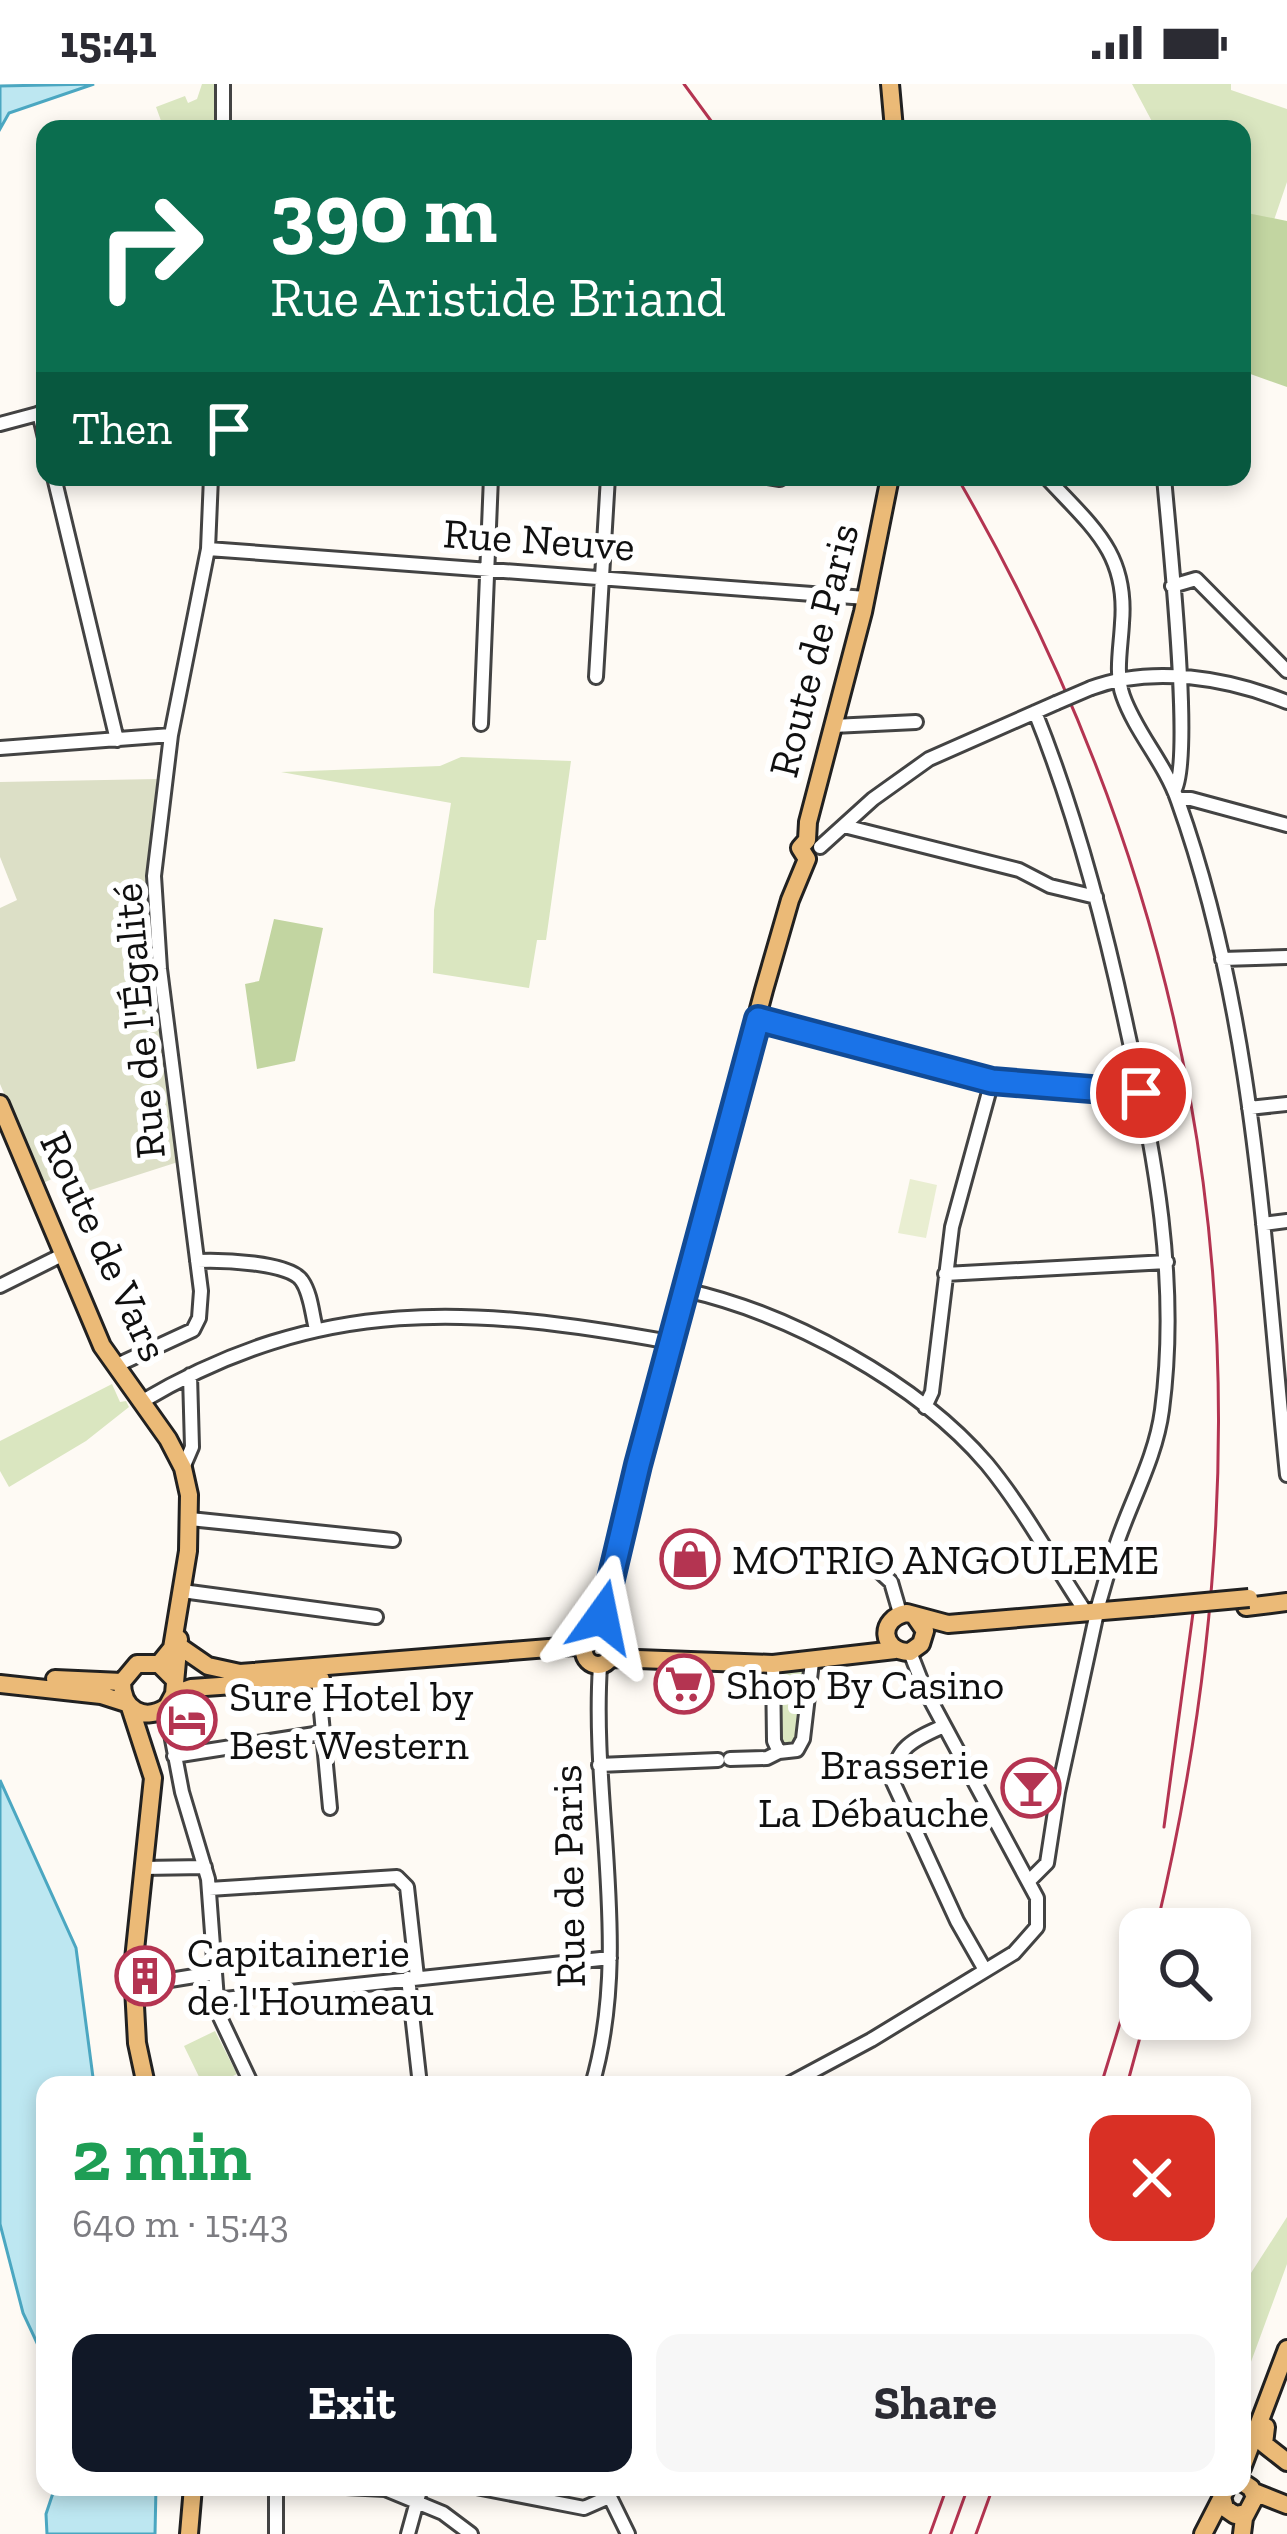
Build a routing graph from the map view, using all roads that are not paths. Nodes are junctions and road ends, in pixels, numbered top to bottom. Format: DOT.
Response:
graph roads {
  1 [pos="224,84"];
  2 [pos="894,84"];
  3 [pos="223,120"];
  4 [pos="896,120"];
  5 [pos="0,403"];
  6 [pos="36,415"];
  7 [pos="4,423"];
  8 [pos="56,486"];
  9 [pos="211,486"];
  10 [pos="491,486"];
  11 [pos="608,486"];
  12 [pos="888,486"];
  13 [pos="1054,486"];
  14 [pos="1165,486"];
  15 [pos="208,550"];
  16 [pos="487,568"];
  17 [pos="604,576"];
  18 [pos="1172,586"];
  19 [pos="866,598"];
  20 [pos="1287,670"];
  21 [pos="1176,676"];
  22 [pos="596,677"];
  23 [pos="1120,682"];
  24 [pos="1287,702"];
  25 [pos="1035,712"];
  26 [pos="916,722"];
  27 [pos="482,724"];
  28 [pos="833,726"];
  29 [pos="171,735"];
  30 [pos="117,740"];
  31 [pos="0,748"];
  32 [pos="1176,795"];
  33 [pos="1287,825"];
  34 [pos="844,826"];
  35 [pos="811,848"];
  36 [pos="1096,897"];
  37 [pos="1287,957"];
  38 [pos="1222,958"];
  39 [pos="758,1019"];
  40 [pos="992,1081"];
  41 [pos="1141,1093"];
  42 [pos="1287,1103"];
  43 [pos="0,1104"];
  44 [pos="1249,1108"];
  45 [pos="1287,1221"];
  46 [pos="1263,1224"];
  47 [pos="64,1254"];
  48 [pos="197,1261"];
  49 [pos="1167,1262"];
  50 [pos="944,1274"];
  51 [pos="0,1286"];
  52 [pos="684,1292"];
  53 [pos="316,1329"];
  54 [pos="672,1334"];
  55 [pos="115,1366"];
  56 [pos="190,1375"];
  57 [pos="141,1402"];
  58 [pos="925,1407"];
  59 [pos="183,1468"];
  60 [pos="1287,1475"];
  61 [pos="190,1519"];
  62 [pos="393,1540"];
  63 [pos="879,1571"];
  64 [pos="182,1592"];
  65 [pos="1287,1592"];
  66 [pos="1247,1603"];
  67 [pos="1287,1605"];
  68 [pos="1086,1614"];
  69 [pos="376,1617"];
  70 [pos="900,1618"];
  71 [pos="1029,1620"];
  72 [pos="178,1621"];
  73 [pos="179,1646"];
  74 [pos="909,1649"];
  75 [pos="599,1651"];
  76 [pos="812,1662"];
  77 [pos="159,1664"];
  78 [pos="773,1664"];
  79 [pos="240,1673"];
  80 [pos="0,1679"];
  81 [pos="318,1679"];
  82 [pos="122,1682"];
  83 [pos="174,1686"];
  84 [pos="101,1689"];
  85 [pos="141,1709"];
  86 [pos="944,1726"];
  87 [pos="321,1732"];
  88 [pos="779,1752"];
  89 [pos="174,1756"];
  90 [pos="599,1765"];
  91 [pos="330,1808"];
  92 [pos="205,1867"];
  93 [pos="142,1868"];
  94 [pos="1028,1881"];
  95 [pos="209,1889"];
  96 [pos="610,1958"];
  97 [pos="985,1970"];
  98 [pos="213,1973"];
  99 [pos="412,1978"];
  100 [pos="133,1986"];
  101 [pos="215,2000"];
  102 [pos="144,2076"];
  103 [pos="247,2076"];
  104 [pos="418,2076"];
  105 [pos="593,2076"];
  106 [pos="804,2076"];
  107 [pos="1285,2355"];
  108 [pos="1287,2462"];
  109 [pos="1251,2471"];
  110 [pos="1251,2493"];
  111 [pos="192,2496"];
  112 [pos="276,2496"];
  113 [pos="400,2496"];
  114 [pos="418,2496"];
  115 [pos="522,2496"];
  116 [pos="601,2496"];
  117 [pos="609,2496"];
  118 [pos="1222,2496"];
  119 [pos="1225,2496"];
  120 [pos="1242,2496"];
  121 [pos="1246,2496"];
  122 [pos="416,2503"];
  123 [pos="1287,2509"];
  124 [pos="189,2534"];
  125 [pos="276,2534"];
  126 [pos="408,2534"];
  127 [pos="471,2534"];
  128 [pos="628,2534"];
  129 [pos="1203,2534"];
  130 [pos="1242,2534"];
  1 -- 3 [label="street"];
  2 -- 4 [label="main road"];
  5 -- 7 [label="street"];
  6 -- 7 [label="street"];
  8 -- 30 [label="street"];
  9 -- 15 [label="street, Rue de l'Égalité"];
  10 -- 16 [label="street"];
  11 -- 17 [label="street"];
  12 -- 19 [label="main road, Route de Paris"];
  13 -- 23 [label="street"];
  14 -- 18 [label="street"];
  15 -- 16 [label="street, Rue Neuve"];
  15 -- 29 [label="street, Rue de l'Égalité"];
  16 -- 17 [label="street, Rue Neuve"];
  16 -- 27 [label="street"];
  17 -- 19 [label="street, Rue Neuve"];
  17 -- 22 [label="street"];
  18 -- 20 [label="street"];
  18 -- 21 [label="street"];
  19 -- 28 [label="main road, Route de Paris"];
  21 -- 23 [label="street"];
  21 -- 24 [label="street"];
  21 -- 32 [label="street"];
  23 -- 25 [label="street, bridge"];
  23 -- 32 [label="street"];
  25 -- 34 [label="street"];
  25 -- 36 [label="street"];
  26 -- 28 [label="street"];
  28 -- 35 [label="main road, Route de Paris"];
  29 -- 30 [label="street"];
  29 -- 48 [label="street, Rue de l'Égalité"];
  30 -- 31 [label="street"];
  32 -- 33 [label="street"];
  32 -- 38 [label="street"];
  34 -- 35 [label="street"];
  34 -- 36 [label="street"];
  35 -- 39 [label="main road, Route de Paris"];
  36 -- 41 [label="street"];
  37 -- 38 [label="street"];
  38 -- 44 [label="street"];
  39 -- 40 [label="street"];
  39 -- 52 [label="main road, Route de Paris"];
  40 -- 41 [label="street"];
  40 -- 50 [label="street"];
  41 -- 49 [label="street"];
  42 -- 44 [label="street"];
  43 -- 47 [label="main road, Route de Vars"];
  44 -- 46 [label="street"];
  45 -- 46 [label="street"];
  46 -- 60 [label="street"];
  47 -- 51 [label="street"];
  47 -- 55 [label="main road, Route de Vars"];
  48 -- 53 [label="street"];
  48 -- 55 [label="street, Rue de l'Égalité"];
  49 -- 50 [label="street"];
  49 -- 68 [label="street"];
  50 -- 58 [label="street"];
  52 -- 54 [label="main road, Route de Paris"];
  52 -- 58 [label="street"];
  53 -- 54 [label="street"];
  53 -- 56 [label="street"];
  54 -- 75 [label="main road, Route de Paris"];
  55 -- 57 [label="main road, Route de Vars"];
  56 -- 57 [label="street"];
  56 -- 59 [label="street"];
  57 -- 59 [label="main road, Route de Vars"];
  58 -- 68 [label="street"];
  59 -- 61 [label="main road, Route de Vars"];
  61 -- 62 [label="street"];
  61 -- 64 [label="main road, Route de Vars"];
  63 -- 70 [label="street"];
  64 -- 69 [label="street"];
  64 -- 72 [label="main road, Route de Vars"];
  65 -- 66 [label="main road"];
  66 -- 67 [label="main road"];
  66 -- 68 [label="main road, bridge"];
  68 -- 71 [label="main road"];
  68 -- 94 [label="street"];
  70 -- 71 [label="main road"];
  70 -- 74 [label="main road"];
  70 -- 74 [label="main road"];
  70 -- 75 [label="main road"];
  71 -- 74 [label="main road"];
  72 -- 73 [label="main road, Route de Vars"];
  72 -- 77 [label="main road, Route de Vars"];
  73 -- 79 [label="main road"];
  73 -- 83 [label="main road, Route de Vars"];
  74 -- 76 [label="main road"];
  74 -- 86 [label="street"];
  75 -- 78 [label="main road"];
  75 -- 79 [label="main road"];
  75 -- 81 [label="main road"];
  75 -- 90 [label="street, Rue de Paris"];
  76 -- 78 [label="main road"];
  76 -- 88 [label="street"];
  77 -- 82 [label="main road"];
  77 -- 83 [label="main road"];
  78 -- 88 [label="street"];
  79 -- 83 [label="main road"];
  80 -- 84 [label="main road"];
  81 -- 83 [label="main road"];
  81 -- 87 [label="street"];
  82 -- 84 [label="main road"];
  82 -- 85 [label="main road"];
  83 -- 85 [label="main road"];
  84 -- 85 [label="main road"];
  85 -- 89 [label="street"];
  85 -- 93 [label="main road"];
  86 -- 94 [label="street"];
  86 -- 97 [label="street"];
  87 -- 89 [label="street"];
  87 -- 91 [label="street"];
  88 -- 90 [label="street"];
  89 -- 92 [label="street"];
  90 -- 96 [label="street, Rue de Paris"];
  92 -- 93 [label="street"];
  92 -- 95 [label="street"];
  93 -- 100 [label="main road"];
  94 -- 97 [label="street"];
  95 -- 98 [label="street"];
  95 -- 99 [label="street"];
  96 -- 99 [label="street"];
  96 -- 105 [label="street, Rue de Paris"];
  97 -- 106 [label="street"];
  98 -- 100 [label="street"];
  98 -- 101 [label="street"];
  99 -- 101 [label="street"];
  99 -- 104 [label="street"];
  100 -- 102 [label="main road"];
  101 -- 103 [label="street"];
  107 -- 108 [label="main road"];
  107 -- 109 [label="main road"];
  110 -- 123 [label="main road"];
  111 -- 124 [label="main road"];
  112 -- 125 [label="street"];
  113 -- 122 [label="street"];
  114 -- 122 [label="street"];
  115 -- 116 [label="street"];
  117 -- 128 [label="street"];
  118 -- 129 [label="main road"];
  119 -- 120 [label="main road"];
  121 -- 130 [label="main road"];
  122 -- 126 [label="street"];
  122 -- 127 [label="street"];
}
